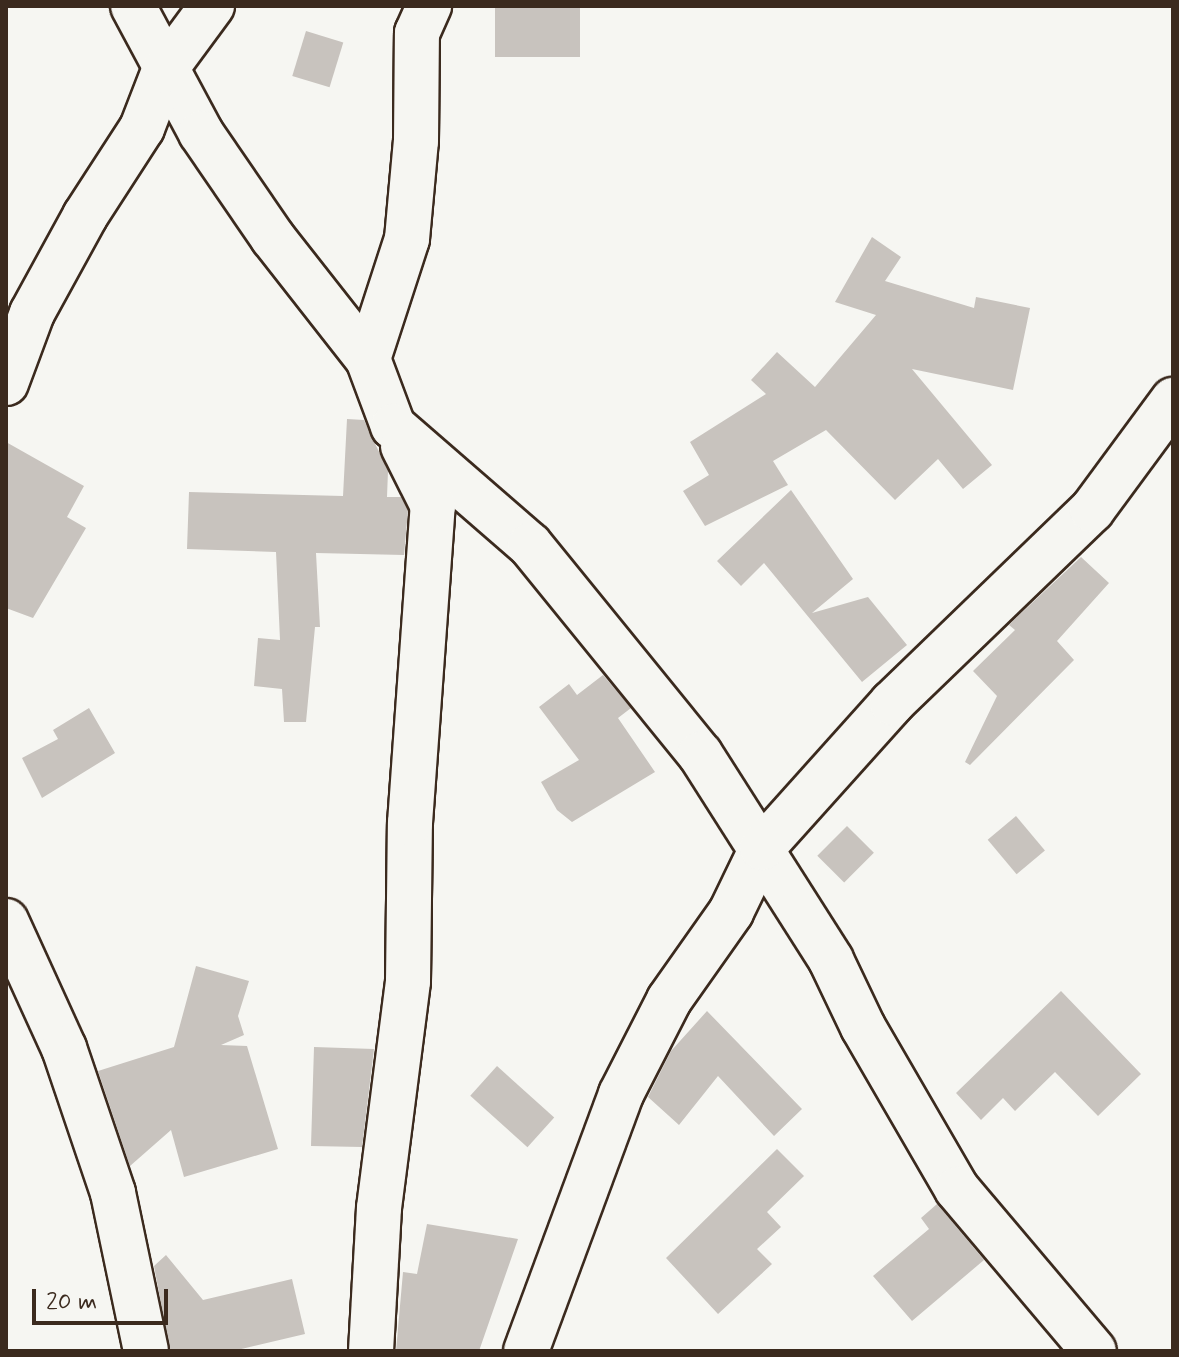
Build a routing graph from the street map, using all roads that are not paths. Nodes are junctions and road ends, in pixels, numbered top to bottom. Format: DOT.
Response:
graph roads {
  1 [pos="133,6"];
  2 [pos="212,6"];
  3 [pos="429,6"];
  4 [pos="164,71"];
  5 [pos="368,359"];
  6 [pos="6,383"];
  7 [pos="1173,400"];
  8 [pos="393,426"];
  9 [pos="762,848"];
  10 [pos="6,921"];
  11 [pos="146,1351"];
  12 [pos="371,1351"];
  13 [pos="526,1351"];
  14 [pos="1094,1351"];
  1 -- 4 [label="street"];
  2 -- 4 [label="street"];
  3 -- 5 [label="street"];
  4 -- 5 [label="street"];
  4 -- 6 [label="street"];
  5 -- 8 [label="street"];
  7 -- 9 [label="street"];
  8 -- 9 [label="street"];
  8 -- 12 [label="street"];
  9 -- 13 [label="street"];
  9 -- 14 [label="street"];
  10 -- 11 [label="street"];
}
